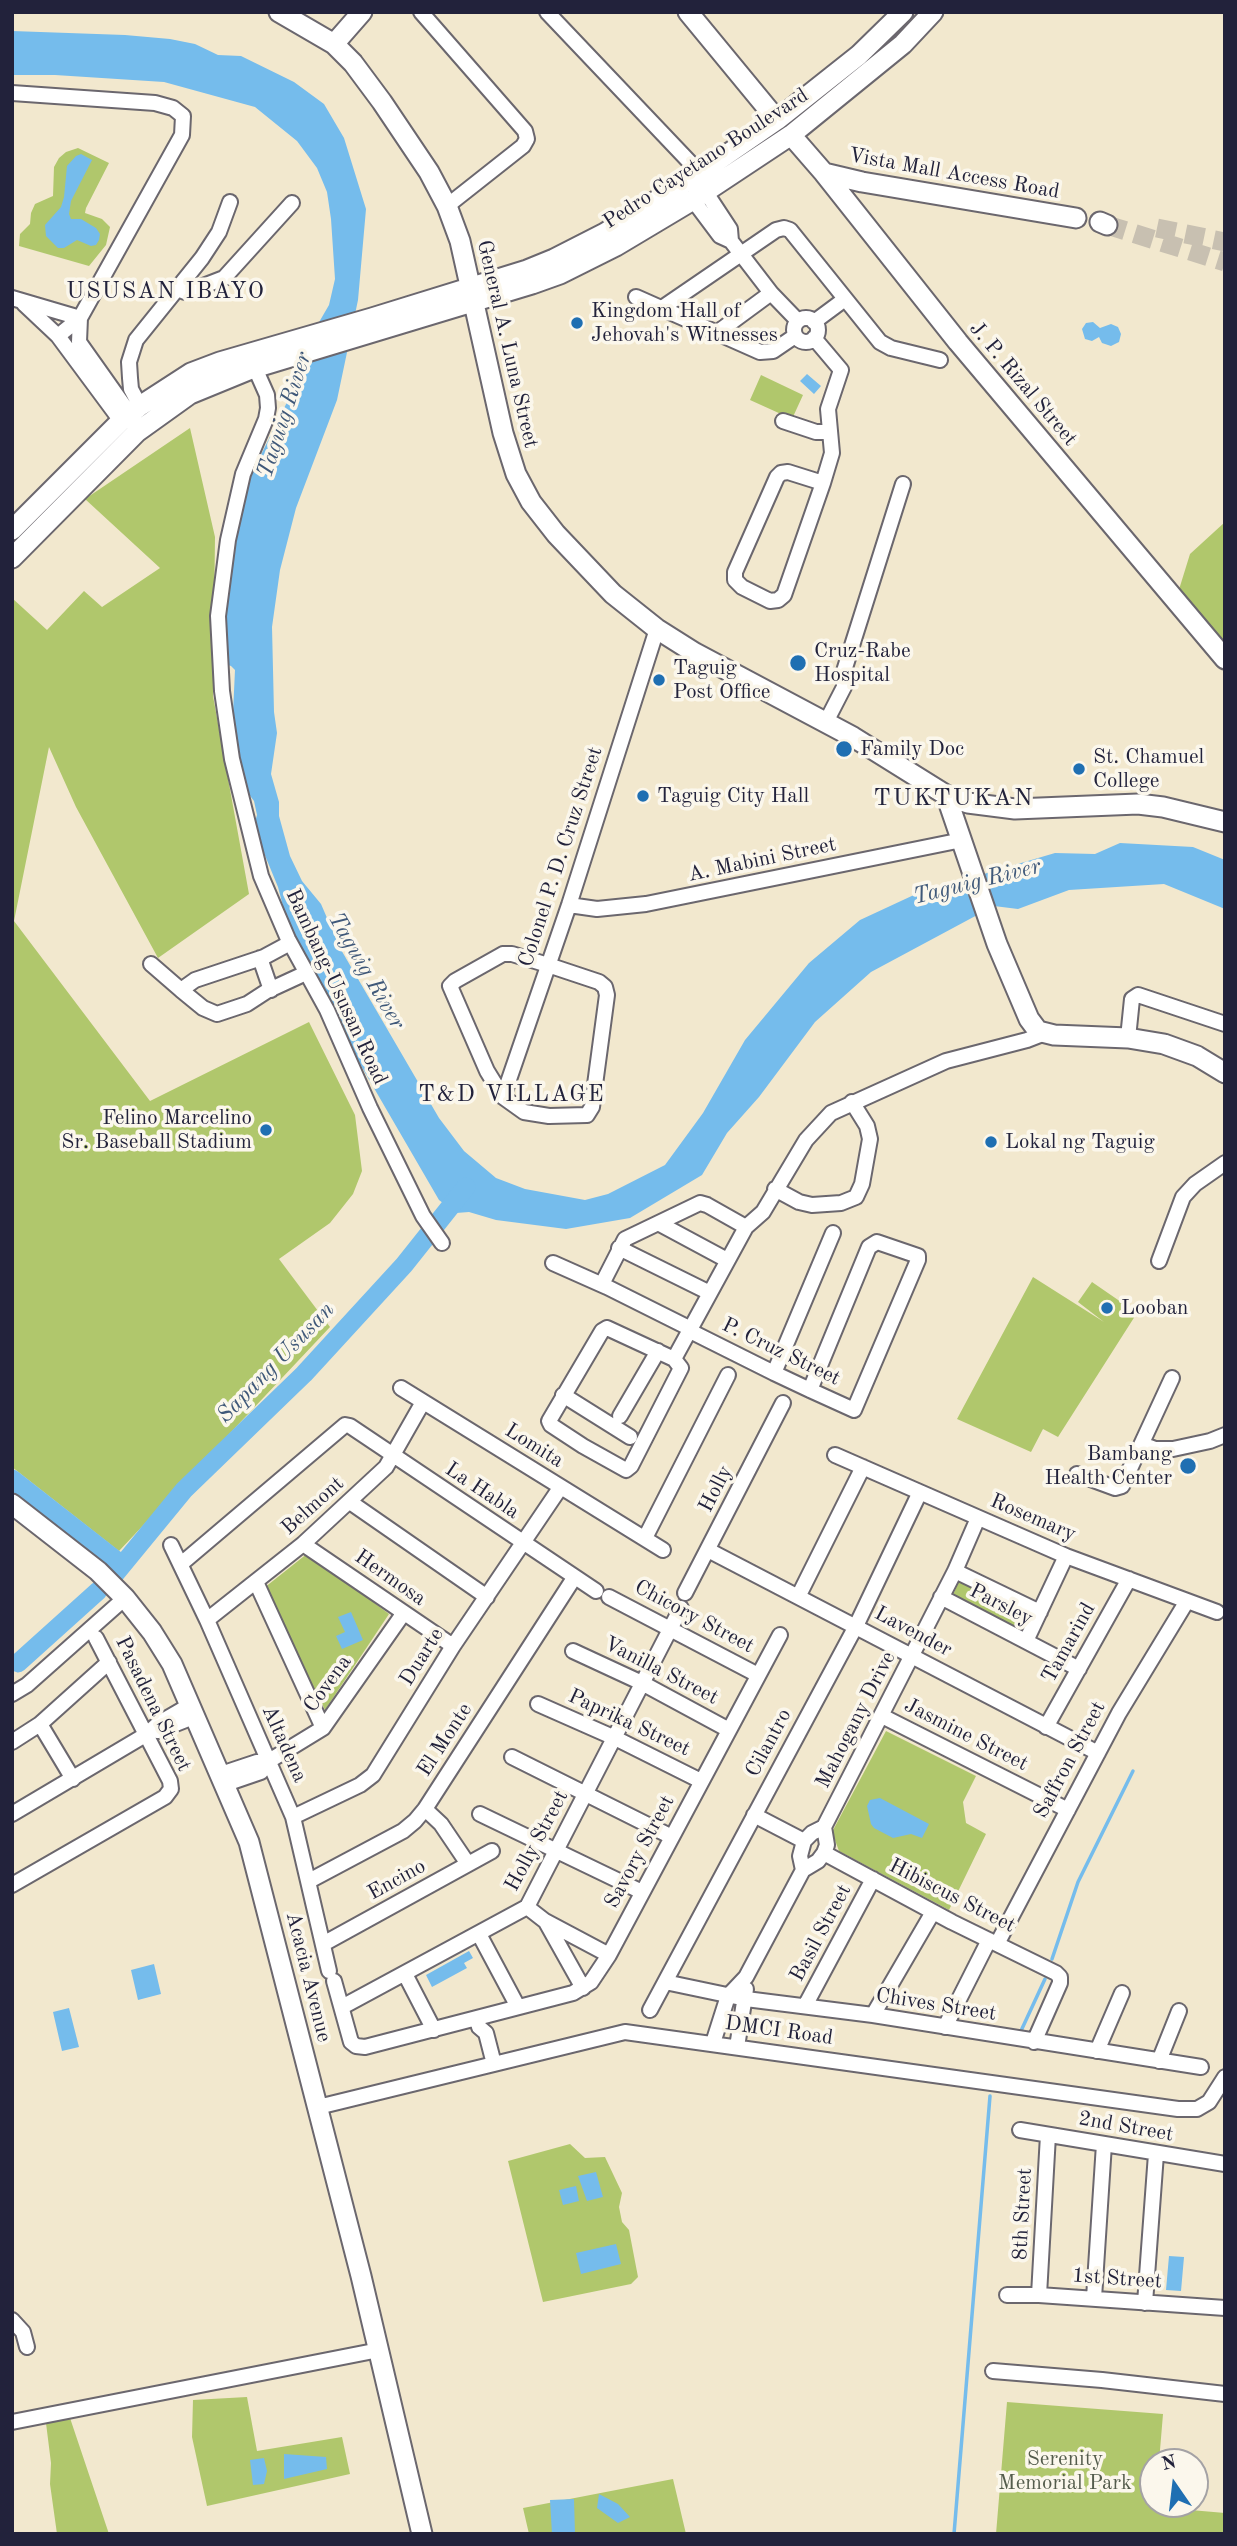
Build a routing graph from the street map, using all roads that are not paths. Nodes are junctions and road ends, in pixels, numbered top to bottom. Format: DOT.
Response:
graph roads {
  1 [pos="279,12"];
  2 [pos="362,12"];
  3 [pos="421,12"];
  4 [pos="547,12"];
  5 [pos="688,12"];
  6 [pos="902,12"];
  7 [pos="933,12"];
  8 [pos="334,44"];
  9 [pos="12,93"];
  10 [pos="769,125"];
  11 [pos="791,135"];
  12 [pos="771,148"];
  13 [pos="824,173"];
  14 [pos="699,188"];
  15 [pos="229,202"];
  16 [pos="292,203"];
  17 [pos="447,206"];
  18 [pos="1076,218"];
  19 [pos="740,253"];
  20 [pos="178,289"];
  21 [pos="771,293"];
  22 [pos="473,294"];
  23 [pos="636,297"];
  24 [pos="16,299"];
  25 [pos="845,299"];
  26 [pos="662,308"];
  27 [pos="80,318"];
  28 [pos="798,321"];
  29 [pos="814,321"];
  30 [pos="373,325"];
  31 [pos="718,332"];
  32 [pos="58,336"];
  33 [pos="795,336"];
  34 [pos="814,338"];
  35 [pos="940,360"];
  36 [pos="256,368"];
  37 [pos="102,385"];
  38 [pos="130,414"];
  39 [pos="783,421"];
  40 [pos="829,432"];
  41 [pos="101,454"];
  42 [pos="823,483"];
  43 [pos="903,484"];
  44 [pos="12,530"];
  45 [pos="12,558"];
  46 [pos="657,629"];
  47 [pos="1225,659"];
  48 [pos="826,722"];
  49 [pos="946,795"];
  50 [pos="1225,821"];
  51 [pos="962,840"];
  52 [pos="569,905"];
  53 [pos="290,943"];
  54 [pos="260,958"];
  55 [pos="152,964"];
  56 [pos="548,965"];
  57 [pos="306,973"];
  58 [pos="181,990"];
  59 [pos="271,990"];
  60 [pos="1225,1024"];
  61 [pos="1045,1033"];
  62 [pos="1128,1038"];
  63 [pos="1225,1073"];
  64 [pos="503,1097"];
  65 [pos="852,1102"];
  66 [pos="1225,1163"];
  67 [pos="775,1189"];
  68 [pos="660,1224"];
  69 [pos="746,1227"];
  70 [pos="832,1233"];
  71 [pos="439,1239"];
  72 [pos="619,1248"];
  73 [pos="727,1260"];
  74 [pos="1159,1261"];
  75 [pos="553,1263"];
  76 [pos="602,1284"];
  77 [pos="710,1293"];
  78 [pos="690,1330"];
  79 [pos="657,1351"];
  80 [pos="674,1359"];
  81 [pos="774,1373"];
  82 [pos="728,1375"];
  83 [pos="1172,1378"];
  84 [pos="401,1388"];
  85 [pos="810,1390"];
  86 [pos="563,1395"];
  87 [pos="423,1402"];
  88 [pos="783,1403"];
  89 [pos="620,1416"];
  90 [pos="1225,1435"];
  91 [pos="630,1437"];
  92 [pos="1142,1444"];
  93 [pos="392,1455"];
  94 [pos="835,1455"];
  95 [pos="863,1467"];
  96 [pos="1077,1474"];
  97 [pos="560,1488"];
  98 [pos="920,1492"];
  99 [pos="350,1502"];
  100 [pos="12,1504"];
  101 [pos="978,1518"];
  102 [pos="645,1538"];
  103 [pos="303,1544"];
  104 [pos="523,1544"];
  105 [pos="171,1545"];
  106 [pos="663,1549"];
  107 [pos="708,1550"];
  108 [pos="1066,1556"];
  109 [pos="181,1564"];
  110 [pos="955,1571"];
  111 [pos="574,1578"];
  112 [pos="1129,1579"];
  113 [pos="256,1583"];
  114 [pos="685,1593"];
  115 [pos="603,1594"];
  116 [pos="799,1595"];
  117 [pos="487,1597"];
  118 [pos="941,1597"];
  119 [pos="125,1598"];
  120 [pos="1187,1601"];
  121 [pos="681,1608"];
  122 [pos="1040,1612"];
  123 [pos="1217,1612"];
  124 [pos="404,1614"];
  125 [pos="207,1619"];
  126 [pos="856,1626"];
  127 [pos="671,1628"];
  128 [pos="780,1634"];
  129 [pos="96,1637"];
  130 [pos="1026,1641"];
  131 [pos="453,1646"];
  132 [pos="573,1651"];
  133 [pos="912,1656"];
  134 [pos="109,1662"];
  135 [pos="1079,1670"];
  136 [pos="758,1675"];
  137 [pos="642,1683"];
  138 [pos="12,1694"];
  139 [pos="538,1704"];
  140 [pos="193,1711"];
  141 [pos="882,1716"];
  142 [pos="40,1724"];
  143 [pos="1046,1727"];
  144 [pos="323,1728"];
  145 [pos="729,1730"];
  146 [pos="147,1734"];
  147 [pos="615,1738"];
  148 [pos="12,1742"];
  149 [pos="1098,1753"];
  150 [pos="512,1757"];
  151 [pos="269,1761"];
  152 [pos="73,1779"];
  153 [pos="223,1779"];
  154 [pos="701,1781"];
  155 [pos="587,1793"];
  156 [pos="425,1809"];
  157 [pos="1068,1810"];
  158 [pos="12,1814"];
  159 [pos="480,1814"];
  160 [pos="754,1815"];
  161 [pos="293,1817"];
  162 [pos="824,1827"];
  163 [pos="672,1837"];
  164 [pos="804,1841"];
  165 [pos="492,1851"];
  166 [pos="556,1851"];
  167 [pos="824,1853"];
  168 [pos="468,1864"];
  169 [pos="803,1870"];
  170 [pos="873,1879"];
  171 [pos="309,1881"];
  172 [pos="12,1885"];
  173 [pos="642,1892"];
  174 [pos="527,1907"];
  175 [pos="933,1912"];
  176 [pos="545,1921"];
  177 [pos="479,1934"];
  178 [pos="993,1942"];
  179 [pos="323,1944"];
  180 [pos="609,1955"];
  181 [pos="405,1973"];
  182 [pos="746,1977"];
  183 [pos="665,1982"];
  184 [pos="583,1987"];
  185 [pos="1122,1993"];
  186 [pos="728,1996"];
  187 [pos="746,1999"];
  188 [pos="805,2006"];
  189 [pos="342,2007"];
  190 [pos="518,2007"];
  191 [pos="650,2010"];
  192 [pos="1180,2011"];
  193 [pos="873,2015"];
  194 [pos="478,2022"];
  195 [pos="945,2027"];
  196 [pos="433,2030"];
  197 [pos="1034,2042"];
  198 [pos="713,2043"];
  199 [pos="356,2046"];
  200 [pos="737,2047"];
  201 [pos="1097,2052"];
  202 [pos="1159,2061"];
  203 [pos="489,2066"];
  204 [pos="1201,2067"];
  205 [pos="1225,2077"];
  206 [pos="318,2107"];
  207 [pos="1020,2130"];
  208 [pos="1048,2135"];
  209 [pos="1104,2144"];
  210 [pos="1156,2154"];
  211 [pos="1225,2164"];
  212 [pos="1007,2295"];
  213 [pos="1039,2295"];
  214 [pos="1094,2298"];
  215 [pos="1145,2302"];
  216 [pos="1225,2308"];
  217 [pos="12,2320"];
  218 [pos="27,2347"];
  219 [pos="378,2347"];
  220 [pos="993,2371"];
  221 [pos="170,2387"];
  222 [pos="1225,2394"];
  223 [pos="12,2413"];
  224 [pos="12,2422"];
  225 [pos="422,2534"];
  1 -- 8 [label="main road, General A. Luna Street"];
  2 -- 8 [label="main road"];
  3 -- 17 [label="street"];
  4 -- 14 [label="street"];
  5 -- 10 [label="main road"];
  6 -- 10 [label="main road, Pedro Cayetano Boulevard"];
  7 -- 11 [label="main road, Pedro Cayetano Boulevard"];
  8 -- 17 [label="main road, General A. Luna Street"];
  9 -- 27 [label="street"];
  10 -- 12 [label="main road"];
  10 -- 14 [label="main road, Pedro Cayetano Boulevard"];
  11 -- 12 [label="main road, Pedro Cayetano Boulevard"];
  11 -- 13 [label="main road, J. P. Rizal Street"];
  12 -- 14 [label="main road, Pedro Cayetano Boulevard"];
  13 -- 18 [label="main road, Vista Mall Access Road"];
  13 -- 47 [label="main road, J. P. Rizal Street"];
  14 -- 19 [label="street"];
  14 -- 22 [label="main road, Pedro Cayetano Boulevard"];
  14 -- 22 [label="main road, Pedro Cayetano Boulevard"];
  15 -- 20 [label="street"];
  16 -- 20 [label="street"];
  17 -- 22 [label="main road, General A. Luna Street"];
  19 -- 21 [label="street"];
  19 -- 25 [label="street"];
  19 -- 26 [label="street"];
  20 -- 38 [label="street"];
  21 -- 28 [label="street"];
  21 -- 31 [label="street"];
  22 -- 30 [label="main road, Pedro Cayetano Boulevard"];
  22 -- 46 [label="main road, General A. Luna Street"];
  23 -- 26 [label="street"];
  24 -- 27 [label="street"];
  24 -- 32 [label="street"];
  25 -- 29 [label="street"];
  25 -- 35 [label="street"];
  26 -- 31 [label="street"];
  27 -- 32 [label="street"];
  27 -- 37 [label="street"];
  28 -- 29 [label="street"];
  28 -- 33 [label="street"];
  29 -- 34 [label="street"];
  30 -- 36 [label="main road, Pedro Cayetano Boulevard"];
  30 -- 38 [label="main road, Pedro Cayetano Boulevard"];
  31 -- 33 [label="street"];
  32 -- 37 [label="street"];
  33 -- 34 [label="street"];
  34 -- 40 [label="street"];
  36 -- 41 [label="main road, Pedro Cayetano Boulevard"];
  36 -- 53 [label="street, Bambang-Ususan Road"];
  37 -- 38 [label="street"];
  38 -- 41 [label="main road, Pedro Cayetano Boulevard"];
  39 -- 40 [label="street"];
  40 -- 42 [label="street"];
  41 -- 44 [label="main road, Pedro Cayetano Boulevard"];
  41 -- 45 [label="main road, Pedro Cayetano Boulevard"];
  42 -- 42 [label="street"];
  43 -- 48 [label="street"];
  46 -- 48 [label="main road, General A. Luna Street"];
  46 -- 52 [label="street, Colonel P. D. Cruz Street"];
  48 -- 49 [label="main road, General A. Luna Street"];
  49 -- 50 [label="main road, General A. Luna Street"];
  49 -- 51 [label="main road"];
  51 -- 52 [label="street, A. Mabini Street"];
  51 -- 61 [label="main road"];
  52 -- 56 [label="street, Colonel P. D. Cruz Street"];
  53 -- 54 [label="street"];
  53 -- 57 [label="street, Bambang-Ususan Road"];
  54 -- 58 [label="street"];
  54 -- 59 [label="street"];
  55 -- 58 [label="street"];
  56 -- 64 [label="street, Colonel P. D. Cruz Street"];
  56 -- 64 [label="street"];
  56 -- 64 [label="street"];
  57 -- 59 [label="street"];
  57 -- 71 [label="street, Bambang-Ususan Road"];
  58 -- 59 [label="street"];
  60 -- 62 [label="street"];
  61 -- 62 [label="main road"];
  61 -- 65 [label="street"];
  62 -- 63 [label="main road"];
  65 -- 67 [label="street"];
  65 -- 67 [label="street"];
  66 -- 74 [label="street"];
  67 -- 69 [label="street"];
  68 -- 69 [label="street"];
  68 -- 72 [label="street"];
  68 -- 73 [label="street"];
  69 -- 73 [label="street"];
  70 -- 81 [label="street"];
  72 -- 76 [label="street"];
  72 -- 77 [label="street"];
  73 -- 77 [label="street"];
  75 -- 76 [label="street, P. Cruz Street"];
  76 -- 78 [label="street, P. Cruz Street"];
  77 -- 78 [label="street"];
  78 -- 80 [label="street"];
  78 -- 81 [label="street, P. Cruz Street"];
  79 -- 80 [label="street"];
  79 -- 86 [label="street"];
  79 -- 89 [label="street"];
  80 -- 86 [label="street"];
  81 -- 85 [label="street, P. Cruz Street"];
  82 -- 102 [label="street"];
  83 -- 92 [label="street"];
  84 -- 87 [label="street, Lomita"];
  85 -- 85 [label="street, P. Cruz Street"];
  86 -- 91 [label="street"];
  87 -- 93 [label="street, Belmont"];
  87 -- 97 [label="street, Lomita"];
  88 -- 107 [label="street, Holly"];
  90 -- 92 [label="street"];
  92 -- 96 [label="street"];
  93 -- 99 [label="street, Belmont"];
  93 -- 104 [label="street, La Habla"];
  93 -- 109 [label="street, La Habla"];
  94 -- 95 [label="street, Rosemary"];
  95 -- 98 [label="street, Rosemary"];
  95 -- 116 [label="street"];
  97 -- 102 [label="street, Lomita"];
  97 -- 104 [label="street, Duarte"];
  98 -- 101 [label="street, Rosemary"];
  98 -- 126 [label="street, Cilantro"];
  99 -- 103 [label="street, Belmont"];
  99 -- 117 [label="street"];
  100 -- 119 [label="main road, Acacia Avenue"];
  101 -- 108 [label="street, Rosemary"];
  101 -- 110 [label="street, Mahogany Drive"];
  102 -- 106 [label="street, Lomita"];
  103 -- 113 [label="street, Belmont"];
  103 -- 124 [label="street, Hermosa"];
  104 -- 111 [label="street, La Habla"];
  104 -- 117 [label="street, Duarte"];
  105 -- 109 [label="street, Altadena"];
  107 -- 114 [label="street, Holly"];
  107 -- 116 [label="street, Lavender"];
  108 -- 112 [label="street, Rosemary"];
  108 -- 122 [label="street"];
  109 -- 125 [label="street, Altadena"];
  110 -- 118 [label="street, Mahogany Drive"];
  110 -- 122 [label="street"];
  111 -- 115 [label="street, La Habla"];
  111 -- 156 [label="street, El Monte"];
  112 -- 120 [label="street, Rosemary"];
  112 -- 135 [label="street, Tamarind"];
  113 -- 125 [label="street, Belmont"];
  113 -- 144 [label="street"];
  115 -- 127 [label="street, Chicory Street"];
  116 -- 126 [label="street, Lavender"];
  117 -- 131 [label="street, Duarte"];
  118 -- 130 [label="street, Parsley"];
  118 -- 133 [label="street, Mahogany Drive"];
  119 -- 138 [label="street"];
  119 -- 140 [label="main road, Acacia Avenue"];
  120 -- 123 [label="street, Rosemary"];
  120 -- 149 [label="street, Saffron Street"];
  121 -- 127 [label="street, Holly Street"];
  122 -- 130 [label="street"];
  124 -- 131 [label="street, Hermosa"];
  124 -- 144 [label="street, Covena"];
  125 -- 151 [label="street, Altadena"];
  126 -- 133 [label="street, Lavender"];
  126 -- 160 [label="street, Cilantro"];
  127 -- 136 [label="street, Chicory Street"];
  127 -- 137 [label="street, Holly Street"];
  128 -- 136 [label="street, Savory Street"];
  129 -- 134 [label="street, Pasadena Street"];
  130 -- 135 [label="street, Parsley"];
  131 -- 161 [label="street, Duarte"];
  132 -- 137 [label="street, Vanilla Street"];
  133 -- 141 [label="street, Mahogany Drive"];
  133 -- 143 [label="street, Lavender"];
  134 -- 142 [label="street"];
  134 -- 146 [label="street, Pasadena Street"];
  135 -- 143 [label="street, Tamarind"];
  136 -- 145 [label="street, Savory Street"];
  137 -- 145 [label="street, Vanilla Street"];
  137 -- 147 [label="street, Holly Street"];
  139 -- 147 [label="street, Paprika Street"];
  140 -- 146 [label="street"];
  140 -- 153 [label="main road, Acacia Avenue"];
  141 -- 157 [label="street, Jasmine Street"];
  141 -- 162 [label="street, Mahogany Drive"];
  142 -- 148 [label="street"];
  142 -- 152 [label="street"];
  143 -- 149 [label="street, Lavender"];
  144 -- 151 [label="street, Covena"];
  145 -- 154 [label="street, Savory Street"];
  146 -- 152 [label="street"];
  146 -- 172 [label="street, Pasadena Street"];
  147 -- 154 [label="street, Paprika Street"];
  147 -- 155 [label="street, Holly Street"];
  149 -- 157 [label="street, Saffron Street"];
  150 -- 155 [label="street"];
  151 -- 153 [label="street, Covena"];
  151 -- 161 [label="street, Altadena"];
  152 -- 158 [label="street"];
  153 -- 206 [label="main road, Acacia Avenue"];
  154 -- 163 [label="street, Savory Street"];
  155 -- 163 [label="street"];
  155 -- 166 [label="street, Holly Street"];
  156 -- 168 [label="street"];
  156 -- 171 [label="street, El Monte"];
  157 -- 178 [label="street, Saffron Street"];
  159 -- 166 [label="street"];
  160 -- 164 [label="street"];
  160 -- 183 [label="street, Cilantro"];
  161 -- 171 [label="street, Altadena"];
  162 -- 164 [label="street"];
  162 -- 167 [label="street"];
  163 -- 173 [label="street, Savory Street"];
  164 -- 169 [label="street"];
  165 -- 168 [label="street, Encino"];
  166 -- 173 [label="street"];
  166 -- 174 [label="street, Holly Street"];
  167 -- 169 [label="street"];
  167 -- 170 [label="street, Hibiscus Street"];
  168 -- 179 [label="street, Encino"];
  169 -- 182 [label="street"];
  170 -- 175 [label="street, Hibiscus Street"];
  170 -- 188 [label="street, Basil Street"];
  171 -- 179 [label="street, Altadena"];
  173 -- 180 [label="street, Savory Street"];
  174 -- 176 [label="street"];
  174 -- 177 [label="street, Holly Street"];
  175 -- 178 [label="street, Hibiscus Street"];
  175 -- 193 [label="street"];
  176 -- 180 [label="street"];
  176 -- 184 [label="street"];
  177 -- 181 [label="street, Holly Street"];
  177 -- 190 [label="street"];
  178 -- 195 [label="street, Saffron Street"];
  178 -- 197 [label="street, Hibiscus Street"];
  179 -- 189 [label="street, Altadena"];
  180 -- 184 [label="street, Savory Street"];
  181 -- 189 [label="street, Holly Street"];
  181 -- 196 [label="street"];
  182 -- 186 [label="street"];
  182 -- 187 [label="street"];
  183 -- 186 [label="street, Chives Street"];
  183 -- 191 [label="street, Cilantro"];
  184 -- 190 [label="street, Savory Street"];
  185 -- 201 [label="street"];
  186 -- 187 [label="street, Chives Street"];
  186 -- 198 [label="street"];
  187 -- 188 [label="street, Chives Street"];
  187 -- 200 [label="street"];
  188 -- 193 [label="street, Chives Street"];
  189 -- 199 [label="street, Altadena"];
  190 -- 194 [label="street, Savory Street"];
  192 -- 202 [label="street"];
  193 -- 195 [label="street, Chives Street"];
  194 -- 196 [label="street, Savory Street"];
  194 -- 203 [label="street"];
  195 -- 197 [label="street, Chives Street"];
  196 -- 199 [label="street, Savory Street"];
  197 -- 201 [label="street, Chives Street"];
  198 -- 200 [label="street, DMCI Road"];
  198 -- 203 [label="street, DMCI Road"];
  200 -- 205 [label="street, DMCI Road"];
  201 -- 202 [label="street, Chives Street"];
  202 -- 204 [label="street, Chives Street"];
  203 -- 206 [label="street, DMCI Road"];
  206 -- 219 [label="main road, Acacia Avenue"];
  207 -- 208 [label="street, 2nd Street"];
  208 -- 209 [label="street, 2nd Street"];
  208 -- 213 [label="street, 8th Street"];
  209 -- 210 [label="street, 2nd Street"];
  209 -- 214 [label="street"];
  210 -- 211 [label="street, 2nd Street"];
  210 -- 215 [label="street"];
  212 -- 213 [label="street, 1st Street"];
  213 -- 214 [label="street, 1st Street"];
  214 -- 215 [label="street, 1st Street"];
  215 -- 216 [label="street, 1st Street"];
  217 -- 218 [label="street"];
  219 -- 221 [label="street"];
  219 -- 225 [label="main road, Acacia Avenue"];
  220 -- 222 [label="street"];
  221 -- 223 [label="street"];
  221 -- 224 [label="street"];
}
